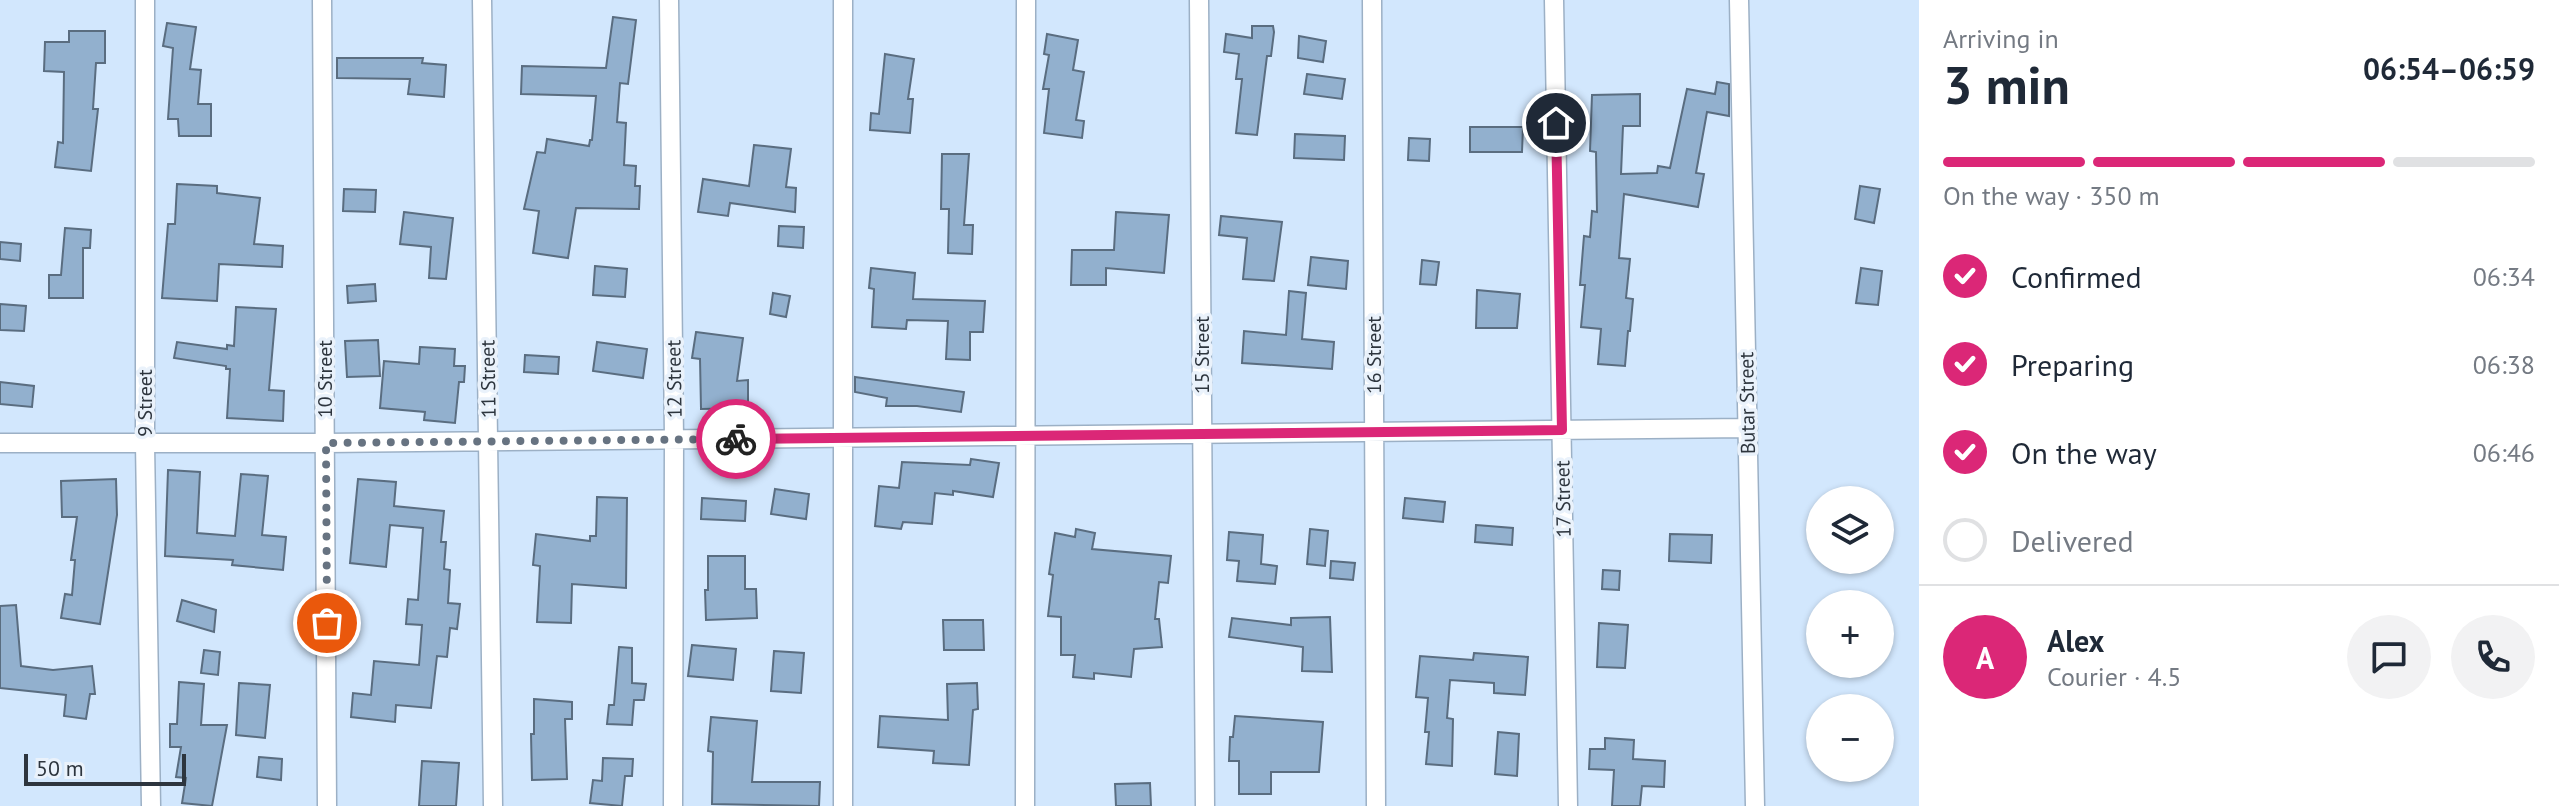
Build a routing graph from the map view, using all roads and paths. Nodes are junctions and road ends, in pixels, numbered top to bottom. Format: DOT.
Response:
graph roads {
  1 [pos="145,0"];
  2 [pos="322,0"];
  3 [pos="482,0"];
  4 [pos="669,0"];
  5 [pos="843,0"];
  6 [pos="1026,0"];
  7 [pos="1199,0"];
  8 [pos="1372,0"];
  9 [pos="1554,0"];
  10 [pos="1739,0"];
  11 [pos="1748,428"];
  12 [pos="1562,430"];
  13 [pos="1374,432"];
  14 [pos="1203,434"];
  15 [pos="1025,436"];
  16 [pos="843,437"];
  17 [pos="674,439"];
  18 [pos="489,441"];
  19 [pos="0,443"];
  20 [pos="326,443"];
  21 [pos="145,444"];
  22 [pos="151,806"];
  23 [pos="327,806"];
  24 [pos="493,806"];
  25 [pos="673,806"];
  26 [pos="843,806"];
  27 [pos="1025,806"];
  28 [pos="1205,806"];
  29 [pos="1376,806"];
  30 [pos="1568,806"];
  31 [pos="1755,806"];
  1 -- 21 [label="street, 9 Street"];
  2 -- 20 [label="street, 10 Street"];
  3 -- 18 [label="street, 11 Street"];
  4 -- 17 [label="street, 12 Street"];
  5 -- 16 [label="street"];
  6 -- 15 [label="street"];
  7 -- 14 [label="street, 15 Street"];
  8 -- 13 [label="street, 16 Street"];
  9 -- 12 [label="street, 17 Street"];
  10 -- 11 [label="street, Butar Street"];
  11 -- 12 [label="street"];
  11 -- 31 [label="street, Butar Street"];
  12 -- 13 [label="street"];
  12 -- 30 [label="street, 17 Street"];
  13 -- 14 [label="street"];
  13 -- 29 [label="street, 16 Street"];
  14 -- 15 [label="street"];
  14 -- 28 [label="street, 15 Street"];
  15 -- 16 [label="street"];
  15 -- 27 [label="street"];
  16 -- 17 [label="street"];
  16 -- 26 [label="street"];
  17 -- 18 [label="street"];
  17 -- 25 [label="street, 12 Street"];
  18 -- 20 [label="street"];
  18 -- 24 [label="street, 11 Street"];
  19 -- 21 [label="street"];
  20 -- 21 [label="street"];
  20 -- 23 [label="street, 10 Street"];
  21 -- 22 [label="street, 9 Street"];
}
